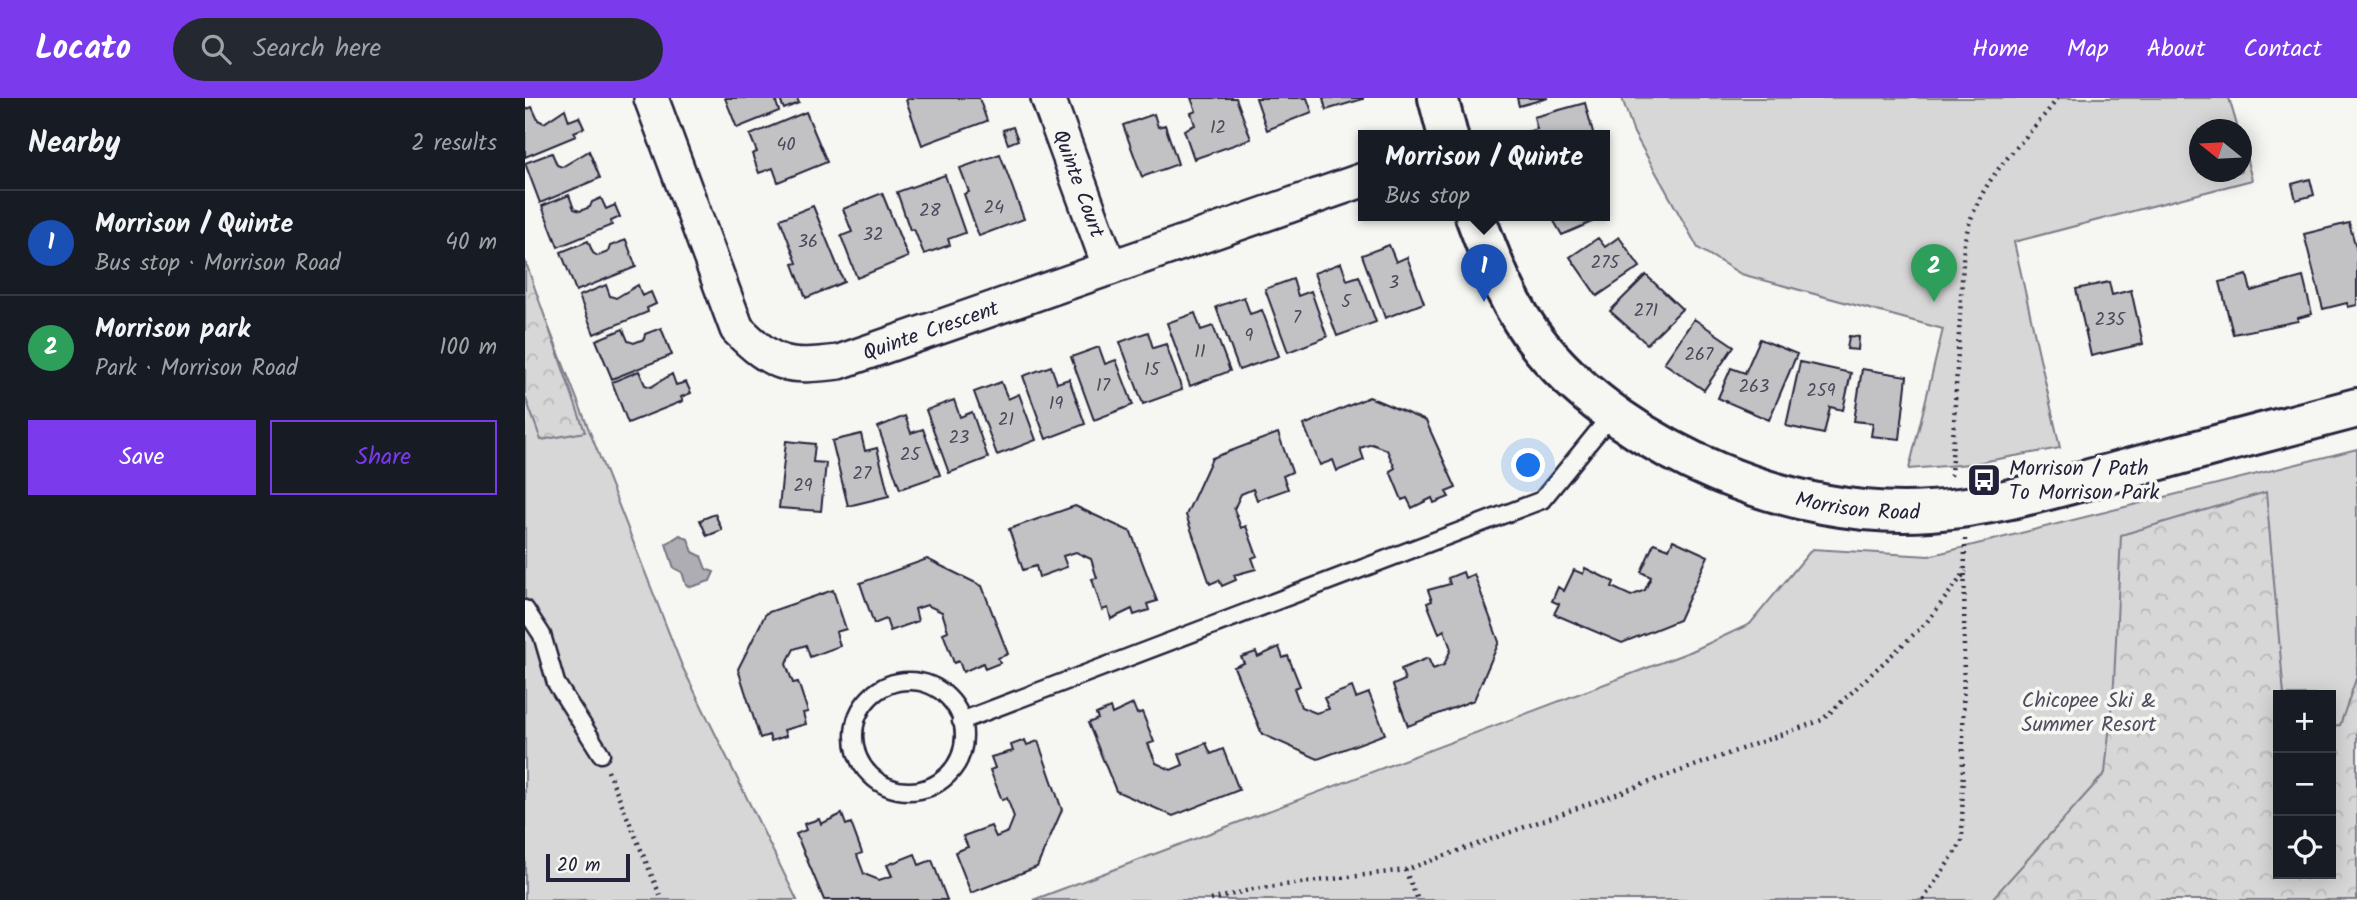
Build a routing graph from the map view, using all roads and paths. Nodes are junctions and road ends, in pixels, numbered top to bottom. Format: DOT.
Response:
graph roads {
  1 [pos="651,98"];
  2 [pos="1048,98"];
  3 [pos="1438,98"];
  4 [pos="2057,98"];
  5 [pos="1446,130"];
  6 [pos="1358,182"];
  7 [pos="1477,221"];
  8 [pos="1110,268"];
  9 [pos="2357,408"];
  10 [pos="1613,413"];
  11 [pos="1952,481"];
  12 [pos="1965,527"];
  13 [pos="1966,571"];
  14 [pos="525,609"];
  15 [pos="961,721"];
  16 [pos="601,754"];
  17 [pos="1405,870"];
  18 [pos="662,900"];
  19 [pos="1211,900"];
  20 [pos="1418,900"];
  21 [pos="1923,900"];
  1 -- 8 [label="street, Quinte Crescent"];
  2 -- 8 [label="street, Quinte Court"];
  3 -- 5 [label="street"];
  4 -- 11 [label="path"];
  6 -- 8 [label="street, Quinte Crescent"];
  7 -- 10 [label="street, Morrison Road"];
  9 -- 10 [label="street, Morrison Road"];
  10 -- 15 [label="lane"];
  12 -- 13 [label="path"];
  13 -- 17 [label="path"];
  13 -- 21 [label="path"];
  14 -- 16 [label="lane"];
  15 -- 15 [label="lane"];
  16 -- 18 [label="path"];
  17 -- 19 [label="path"];
  17 -- 20 [label="path"];
}
